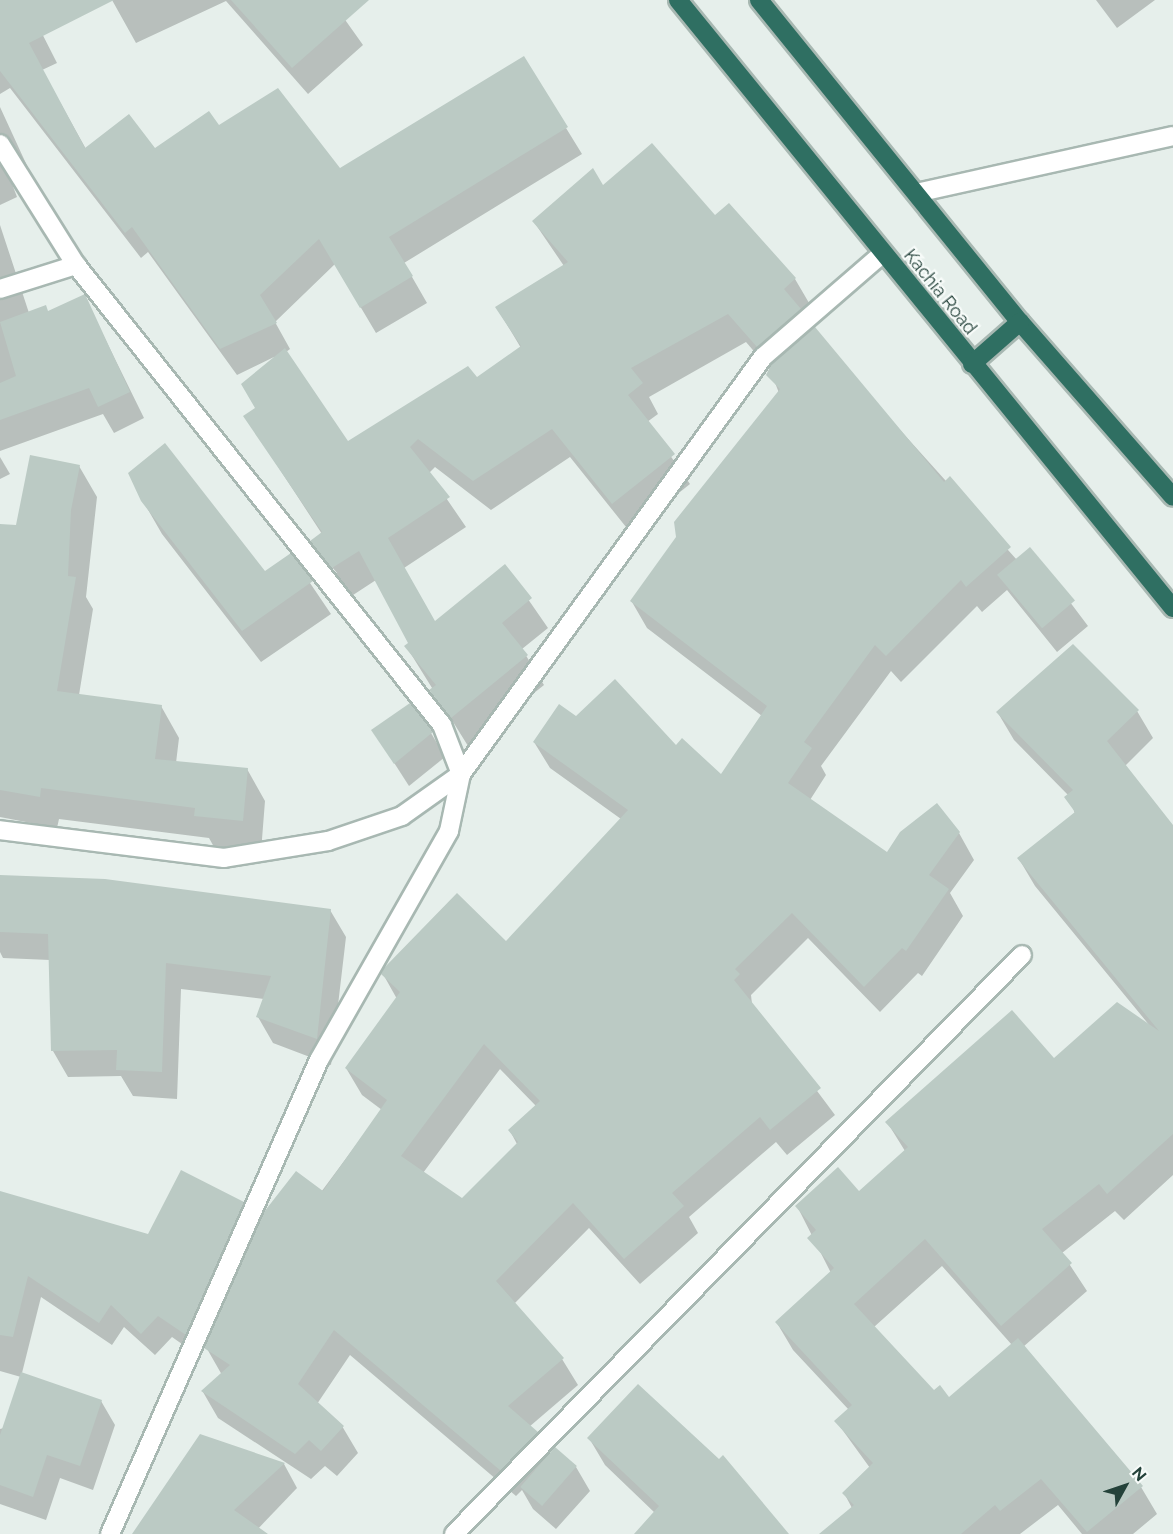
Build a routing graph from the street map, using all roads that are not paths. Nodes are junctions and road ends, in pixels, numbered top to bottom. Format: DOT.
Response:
graph roads {
  1 [pos="678,0"];
  2 [pos="759,0"];
  3 [pos="1173,136"];
  4 [pos="0,144"];
  5 [pos="916,194"];
  6 [pos="882,254"];
  7 [pos="76,265"];
  8 [pos="0,289"];
  9 [pos="1020,322"];
  10 [pos="972,364"];
  11 [pos="1173,497"];
  12 [pos="1173,608"];
  13 [pos="461,774"];
  14 [pos="0,830"];
  15 [pos="1022,955"];
  16 [pos="110,1534"];
  17 [pos="454,1534"];
  1 -- 6 [label="highway, Kachia Road"];
  2 -- 5 [label="highway"];
  3 -- 5 [label="street"];
  4 -- 7 [label="street"];
  5 -- 9 [label="highway"];
  6 -- 10 [label="highway, Kachia Road"];
  6 -- 13 [label="street"];
  7 -- 8 [label="street"];
  7 -- 13 [label="street"];
  9 -- 10 [label="highway"];
  9 -- 11 [label="highway"];
  10 -- 12 [label="highway, Kachia Road"];
  13 -- 14 [label="street"];
  13 -- 16 [label="street"];
  15 -- 17 [label="street"];
}
